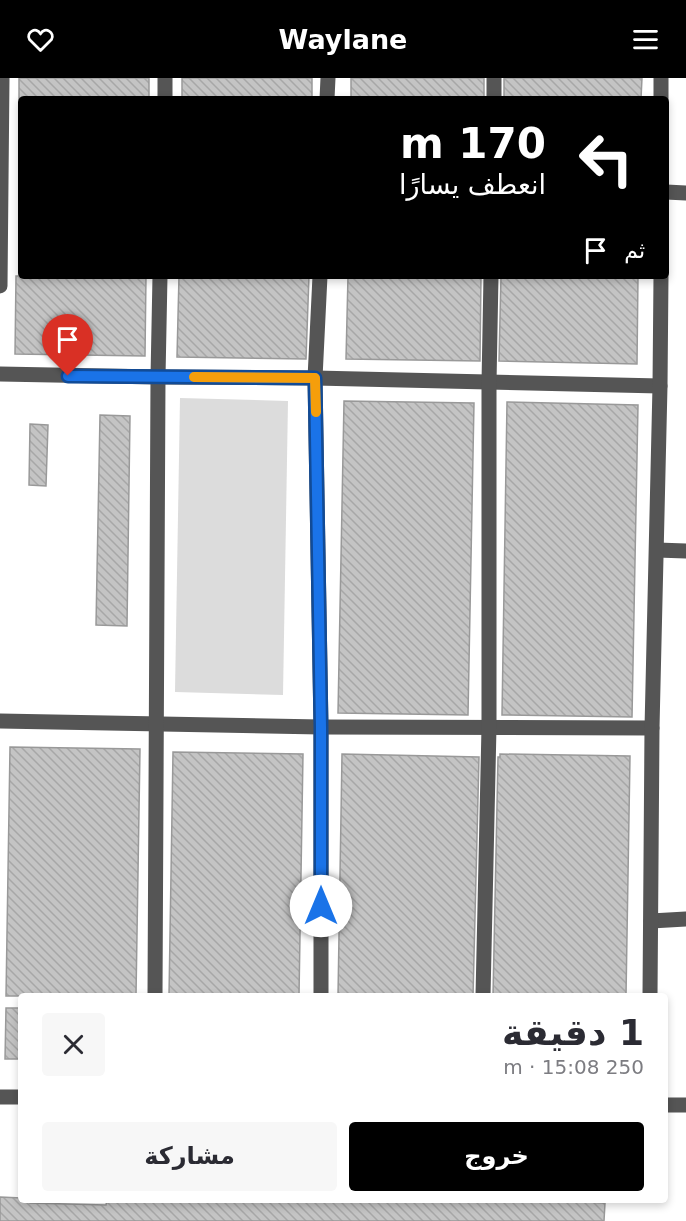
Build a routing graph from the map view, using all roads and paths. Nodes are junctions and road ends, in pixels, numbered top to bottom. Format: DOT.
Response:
graph roads {
  1 [pos="2,78"];
  2 [pos="165,78"];
  3 [pos="328,78"];
  4 [pos="494,78"];
  5 [pos="661,78"];
  6 [pos="165,96"];
  7 [pos="327,96"];
  8 [pos="494,96"];
  9 [pos="661,96"];
  10 [pos="669,192"];
  11 [pos="686,193"];
  12 [pos="160,279"];
  13 [pos="320,279"];
  14 [pos="491,279"];
  15 [pos="661,279"];
  16 [pos="0,285"];
  17 [pos="0,374"];
  18 [pos="158,377"];
  19 [pos="315,378"];
  20 [pos="489,383"];
  21 [pos="660,386"];
  22 [pos="657,550"];
  23 [pos="686,551"];
  24 [pos="0,721"];
  25 [pos="156,724"];
  26 [pos="321,727"];
  27 [pos="489,727"];
  28 [pos="652,728"];
  29 [pos="686,919"];
  30 [pos="651,921"];
  31 [pos="154,993"];
  32 [pos="321,993"];
  33 [pos="483,993"];
  34 [pos="650,993"];
  35 [pos="0,1097"];
  36 [pos="18,1097"];
  37 [pos="668,1105"];
  38 [pos="686,1105"];
  1 -- 16 [label="street"];
  2 -- 6 [label="street"];
  3 -- 7 [label="street"];
  4 -- 8 [label="street"];
  5 -- 9 [label="street"];
  10 -- 11 [label="street"];
  12 -- 18 [label="street"];
  13 -- 19 [label="street"];
  14 -- 20 [label="street"];
  15 -- 21 [label="street"];
  17 -- 18 [label="street"];
  18 -- 19 [label="street"];
  18 -- 25 [label="street"];
  19 -- 20 [label="street"];
  19 -- 26 [label="street"];
  20 -- 21 [label="street"];
  20 -- 27 [label="street"];
  21 -- 22 [label="street"];
  22 -- 23 [label="street"];
  22 -- 28 [label="street"];
  24 -- 25 [label="street"];
  25 -- 26 [label="street"];
  25 -- 31 [label="street"];
  26 -- 27 [label="street"];
  26 -- 32 [label="street"];
  27 -- 28 [label="street"];
  27 -- 33 [label="street"];
  28 -- 30 [label="street"];
  29 -- 30 [label="street"];
  30 -- 34 [label="street"];
  35 -- 36 [label="street"];
  37 -- 38 [label="street"];
}
